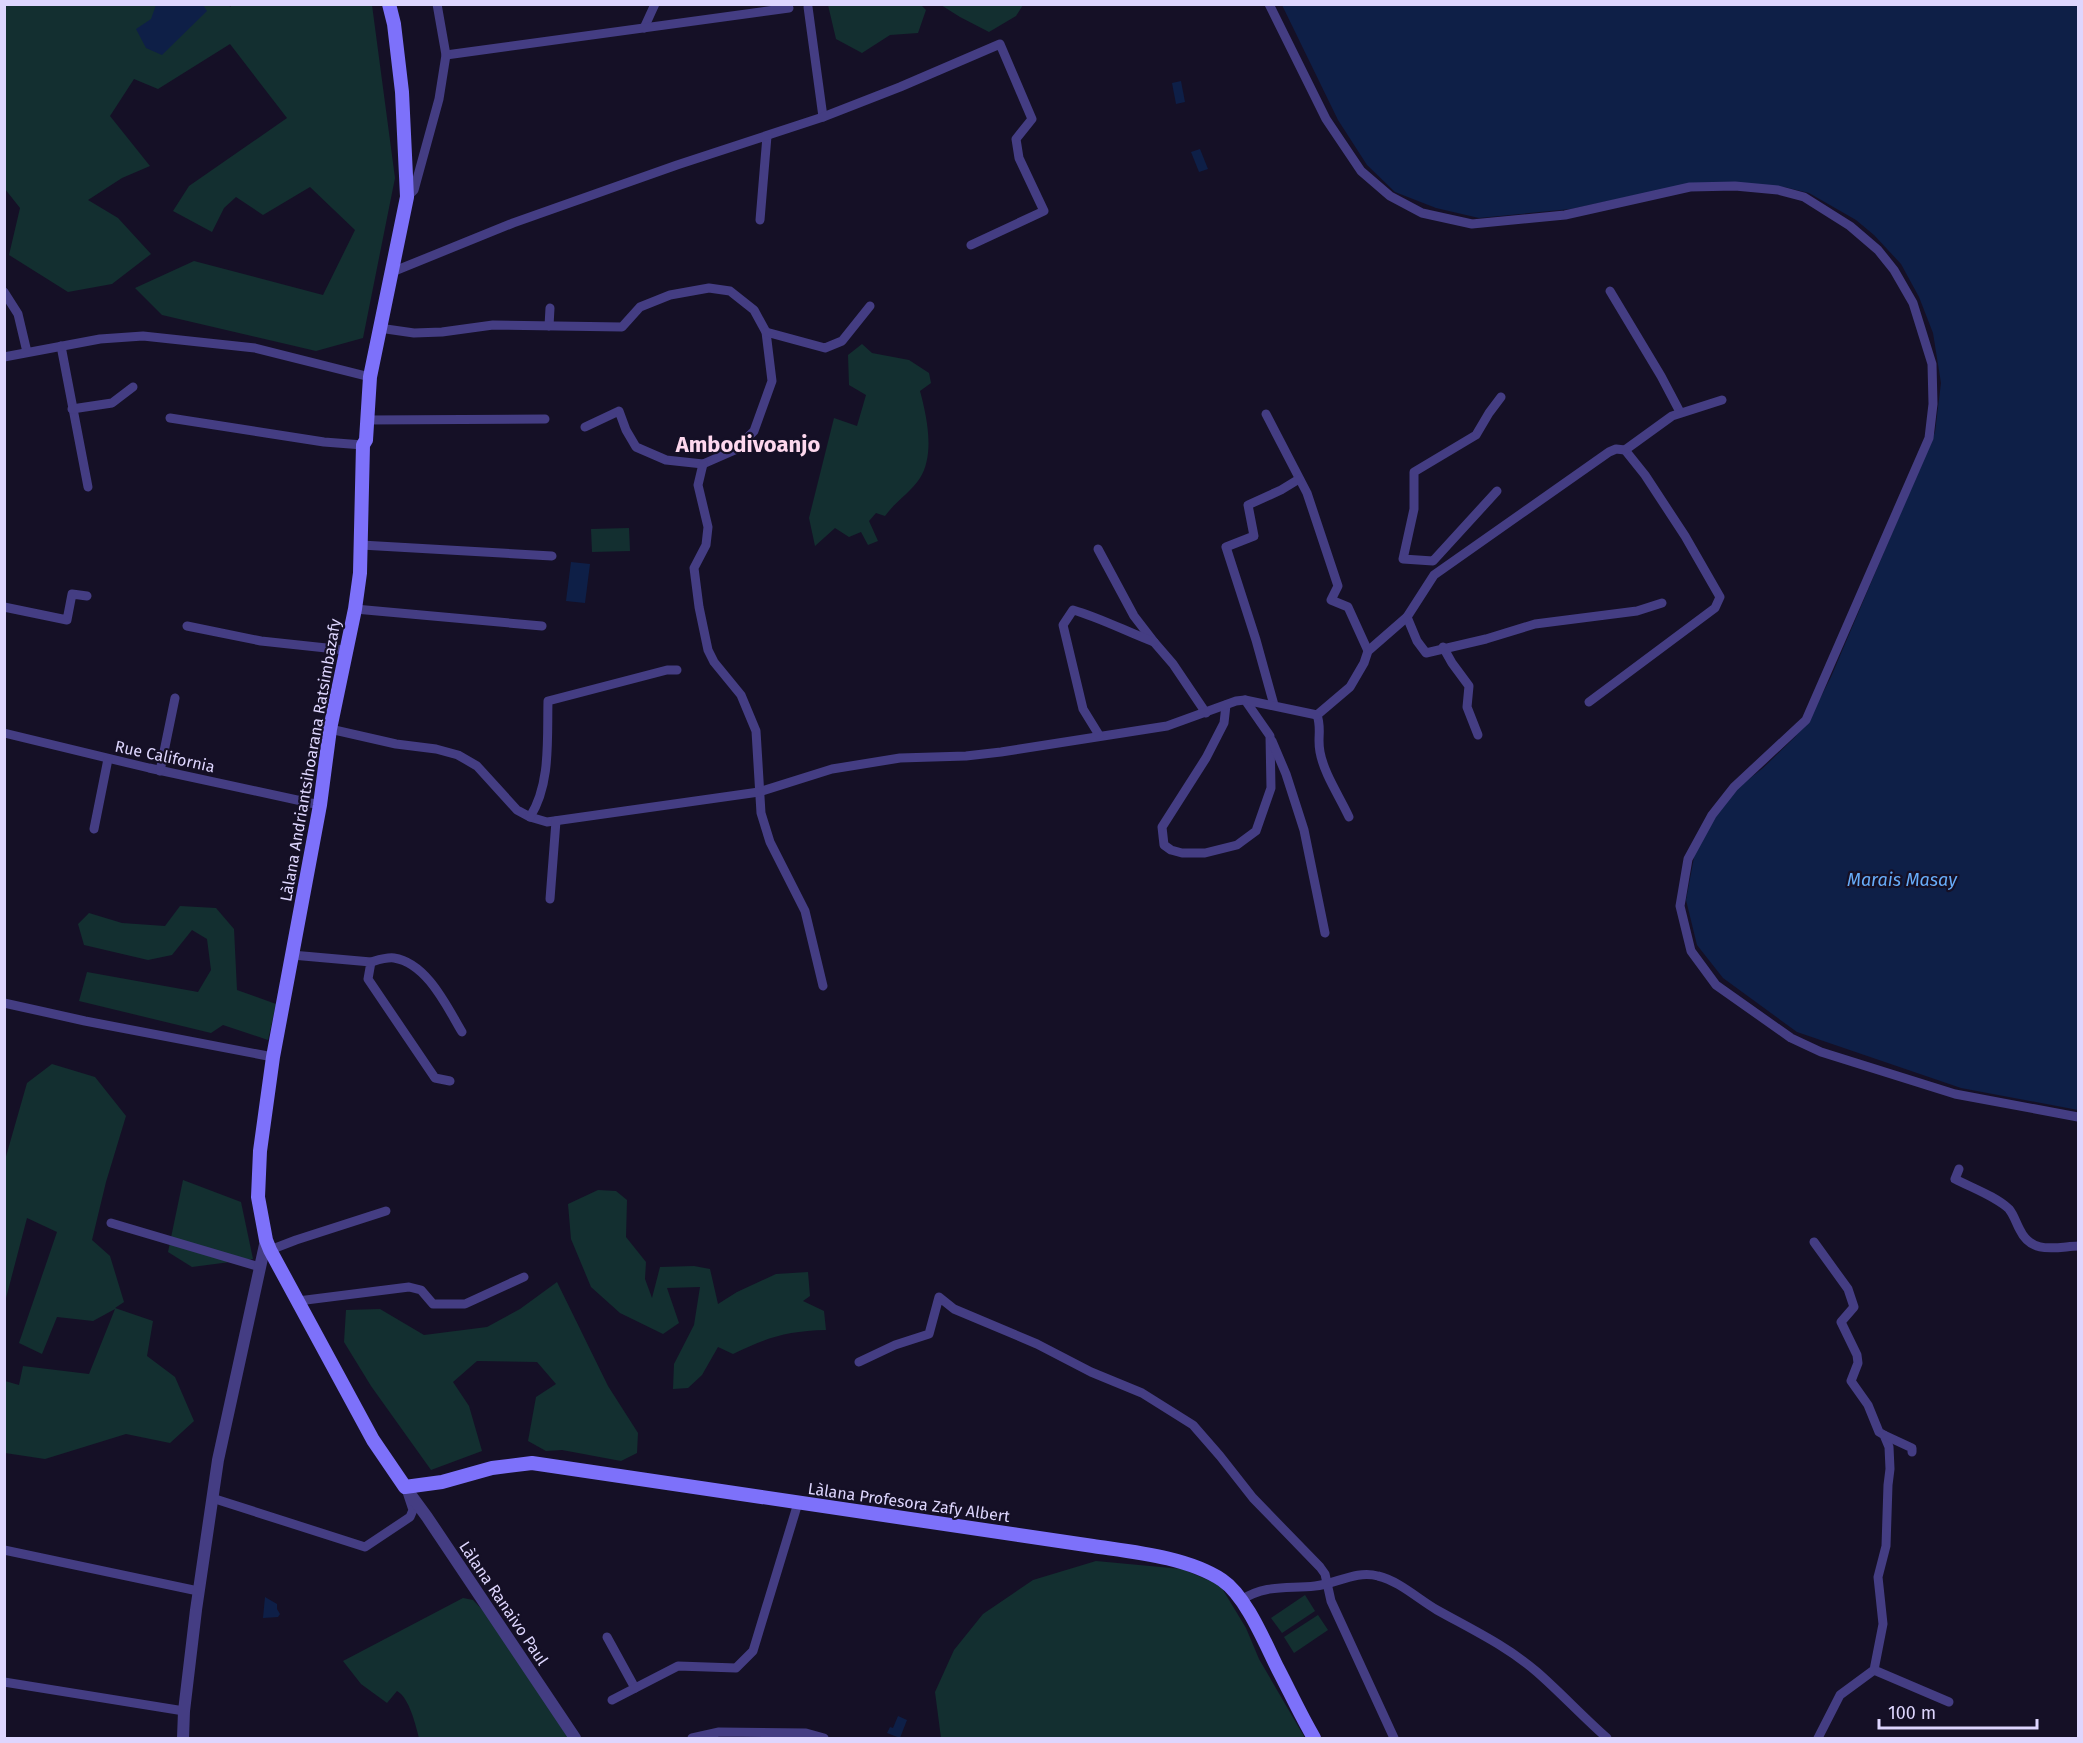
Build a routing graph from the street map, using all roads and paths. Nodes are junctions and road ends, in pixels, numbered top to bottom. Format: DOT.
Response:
graph roads {
  1 [pos="389,4"];
  2 [pos="437,4"];
  3 [pos="655,4"];
  4 [pos="1269,4"];
  5 [pos="808,7"];
  6 [pos="789,8"];
  7 [pos="644,28"];
  8 [pos="446,55"];
  9 [pos="823,117"];
  10 [pos="767,136"];
  11 [pos="407,197"];
  12 [pos="759,220"];
  13 [pos="971,245"];
  14 [pos="392,272"];
  15 [pos="1610,291"];
  16 [pos="4,292"];
  17 [pos="870,306"];
  18 [pos="550,308"];
  19 [pos="549,326"];
  20 [pos="379,328"];
  21 [pos="766,332"];
  22 [pos="61,346"];
  23 [pos="27,352"];
  24 [pos="4,357"];
  25 [pos="370,377"];
  26 [pos="133,387"];
  27 [pos="1501,397"];
  28 [pos="1722,400"];
  29 [pos="72,409"];
  30 [pos="1680,412"];
  31 [pos="1266,414"];
  32 [pos="170,418"];
  33 [pos="545,419"];
  34 [pos="367,420"];
  35 [pos="585,427"];
  36 [pos="363,445"];
  37 [pos="1625,450"];
  38 [pos="703,464"];
  39 [pos="1299,479"];
  40 [pos="88,487"];
  41 [pos="1497,491"];
  42 [pos="361,544"];
  43 [pos="1098,549"];
  44 [pos="552,556"];
  45 [pos="1433,561"];
  46 [pos="1434,576"];
  47 [pos="87,596"];
  48 [pos="1662,603"];
  49 [pos="4,608"];
  50 [pos="355,609"];
  51 [pos="1407,617"];
  52 [pos="187,626"];
  53 [pos="542,626"];
  54 [pos="1154,642"];
  55 [pos="1443,648"];
  56 [pos="345,650"];
  57 [pos="1368,651"];
  58 [pos="677,670"];
  59 [pos="175,698"];
  60 [pos="1245,700"];
  61 [pos="1589,702"];
  62 [pos="1226,705"];
  63 [pos="1274,705"];
  64 [pos="1206,713"];
  65 [pos="1317,715"];
  66 [pos="330,729"];
  67 [pos="4,733"];
  68 [pos="1099,735"];
  69 [pos="1478,735"];
  70 [pos="1270,736"];
  71 [pos="108,759"];
  72 [pos="160,771"];
  73 [pos="759,792"];
  74 [pos="320,805"];
  75 [pos="530,817"];
  76 [pos="1349,817"];
  77 [pos="556,821"];
  78 [pos="94,830"];
  79 [pos="550,899"];
  80 [pos="1325,933"];
  81 [pos="292,955"];
  82 [pos="371,962"];
  83 [pos="824,986"];
  84 [pos="4,1003"];
  85 [pos="462,1032"];
  86 [pos="273,1057"];
  87 [pos="450,1081"];
  88 [pos="2079,1117"];
  89 [pos="1959,1170"];
  90 [pos="386,1211"];
  91 [pos="111,1223"];
  92 [pos="1814,1242"];
  93 [pos="268,1245"];
  94 [pos="2079,1246"];
  95 [pos="260,1267"];
  96 [pos="524,1277"];
  97 [pos="298,1300"];
  98 [pos="859,1362"];
  99 [pos="1884,1435"];
  100 [pos="1911,1452"];
  101 [pos="405,1486"];
  102 [pos="212,1497"];
  103 [pos="798,1503"];
  104 [pos="4,1550"];
  105 [pos="1328,1583"];
  106 [pos="198,1591"];
  107 [pos="1241,1600"];
  108 [pos="607,1637"];
  109 [pos="1874,1670"];
  110 [pos="4,1683"];
  111 [pos="635,1688"];
  112 [pos="612,1700"];
  113 [pos="1949,1702"];
  114 [pos="184,1711"];
  115 [pos="183,1738"];
  116 [pos="575,1738"];
  117 [pos="693,1738"];
  118 [pos="824,1738"];
  119 [pos="1314,1738"];
  120 [pos="1394,1738"];
  121 [pos="1607,1738"];
  122 [pos="1818,1738"];
  1 -- 11 [label="main road, Làlana Andriantsihoarana Ratsimbazafy"];
  2 -- 8 [label="street"];
  3 -- 7 [label="street"];
  4 -- 88 [label="street"];
  5 -- 9 [label="street"];
  6 -- 7 [label="street"];
  7 -- 8 [label="street"];
  8 -- 11 [label="street"];
  9 -- 10 [label="street"];
  9 -- 13 [label="street"];
  10 -- 12 [label="street"];
  10 -- 14 [label="street"];
  11 -- 14 [label="main road, Làlana Andriantsihoarana Ratsimbazafy"];
  14 -- 20 [label="main road, Làlana Andriantsihoarana Ratsimbazafy"];
  15 -- 30 [label="street"];
  16 -- 23 [label="street"];
  17 -- 21 [label="street"];
  18 -- 19 [label="street"];
  19 -- 20 [label="street"];
  19 -- 21 [label="street"];
  20 -- 25 [label="main road, Làlana Andriantsihoarana Ratsimbazafy"];
  21 -- 38 [label="street"];
  22 -- 23 [label="street"];
  22 -- 25 [label="street"];
  22 -- 29 [label="street"];
  23 -- 24 [label="street"];
  25 -- 34 [label="main road, Làlana Andriantsihoarana Ratsimbazafy"];
  26 -- 29 [label="street"];
  27 -- 45 [label="street"];
  28 -- 30 [label="street"];
  29 -- 40 [label="street"];
  30 -- 37 [label="street"];
  31 -- 39 [label="street"];
  32 -- 36 [label="street"];
  33 -- 34 [label="street"];
  34 -- 36 [label="main road, Làlana Andriantsihoarana Ratsimbazafy"];
  35 -- 38 [label="street"];
  36 -- 42 [label="main road, Làlana Andriantsihoarana Ratsimbazafy"];
  37 -- 46 [label="street"];
  37 -- 61 [label="street"];
  38 -- 73 [label="street"];
  39 -- 57 [label="street"];
  39 -- 63 [label="street"];
  41 -- 45 [label="street"];
  42 -- 44 [label="street"];
  42 -- 50 [label="main road, Làlana Andriantsihoarana Ratsimbazafy"];
  43 -- 54 [label="street"];
  45 -- 46 [label="street"];
  46 -- 51 [label="street"];
  47 -- 49 [label="street"];
  48 -- 55 [label="street"];
  50 -- 53 [label="street"];
  50 -- 56 [label="main road, Làlana Andriantsihoarana Ratsimbazafy"];
  51 -- 55 [label="street"];
  51 -- 57 [label="street"];
  52 -- 56 [label="street"];
  54 -- 64 [label="street"];
  54 -- 68 [label="street"];
  55 -- 69 [label="street"];
  56 -- 66 [label="main road, Làlana Andriantsihoarana Ratsimbazafy"];
  57 -- 65 [label="street"];
  58 -- 75 [label="street"];
  59 -- 72 [label="street"];
  60 -- 62 [label="street"];
  60 -- 63 [label="street"];
  60 -- 70 [label="street"];
  62 -- 64 [label="street"];
  62 -- 70 [label="street"];
  63 -- 65 [label="street"];
  64 -- 68 [label="street"];
  65 -- 76 [label="street"];
  66 -- 74 [label="main road, Làlana Andriantsihoarana Ratsimbazafy"];
  66 -- 75 [label="street"];
  67 -- 71 [label="street, Rue California"];
  68 -- 73 [label="street"];
  70 -- 80 [label="street"];
  71 -- 72 [label="street, Rue California"];
  71 -- 78 [label="street"];
  72 -- 74 [label="street, Rue California"];
  73 -- 77 [label="street"];
  73 -- 83 [label="street"];
  74 -- 81 [label="main road, Làlana Andriantsihoarana Ratsimbazafy"];
  75 -- 77 [label="street"];
  77 -- 79 [label="street"];
  81 -- 82 [label="street"];
  81 -- 86 [label="main road, Làlana Andriantsihoarana Ratsimbazafy"];
  82 -- 85 [label="street"];
  82 -- 87 [label="street"];
  84 -- 86 [label="street"];
  86 -- 93 [label="main road, Làlana Andriantsihoarana Ratsimbazafy"];
  89 -- 94 [label="street"];
  90 -- 93 [label="street"];
  91 -- 95 [label="street"];
  92 -- 99 [label="street"];
  93 -- 95 [label="street"];
  93 -- 97 [label="main road, Làlana Andriantsihoarana Ratsimbazafy"];
  95 -- 102 [label="street"];
  96 -- 97 [label="street"];
  97 -- 101 [label="main road, Làlana Andriantsihoarana Ratsimbazafy"];
  98 -- 105 [label="street"];
  99 -- 100 [label="street"];
  99 -- 109 [label="street"];
  101 -- 102 [label="street"];
  101 -- 103 [label="main road, Làlana Profesora Zafy Albert"];
  101 -- 116 [label="street, Làlana Ranaivo Paul"];
  102 -- 106 [label="street"];
  103 -- 107 [label="main road, Làlana Profesora Zafy Albert"];
  103 -- 111 [label="street"];
  104 -- 106 [label="street"];
  105 -- 107 [label="street"];
  105 -- 120 [label="street"];
  105 -- 121 [label="street"];
  106 -- 114 [label="street"];
  107 -- 119 [label="main road, Làlana Profesora Zafy Albert"];
  108 -- 111 [label="street"];
  109 -- 113 [label="street"];
  109 -- 122 [label="street"];
  110 -- 114 [label="street"];
  111 -- 112 [label="street"];
  114 -- 115 [label="street"];
  117 -- 118 [label="street"];
}
